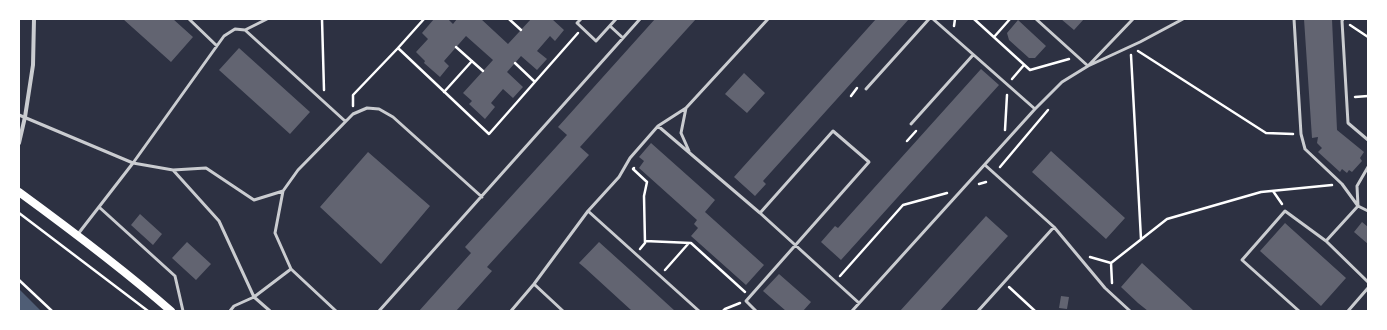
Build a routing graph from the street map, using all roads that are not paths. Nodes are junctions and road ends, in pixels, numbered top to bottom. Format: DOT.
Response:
graph roads {
  1 [pos="34,19"];
  2 [pos="189,19"];
  3 [pos="267,19"];
  4 [pos="581,19"];
  5 [pos="616,19"];
  6 [pos="640,19"];
  7 [pos="768,19"];
  8 [pos="928,19"];
  9 [pos="933,19"];
  10 [pos="1036,19"];
  11 [pos="1133,19"];
  12 [pos="1183,19"];
  13 [pos="1294,19"];
  14 [pos="1342,20"];
  15 [pos="610,26"];
  16 [pos="245,30"];
  17 [pos="623,38"];
  18 [pos="217,46"];
  19 [pos="973,55"];
  20 [pos="1088,66"];
  21 [pos="866,89"];
  22 [pos="686,108"];
  23 [pos="1035,109"];
  24 [pos="19,115"];
  25 [pos="25,117"];
  26 [pos="345,121"];
  27 [pos="911,124"];
  28 [pos="658,126"];
  29 [pos="1368,140"];
  30 [pos="19,143"];
  31 [pos="689,153"];
  32 [pos="133,163"];
  33 [pos="985,165"];
  34 [pos="1368,168"];
  35 [pos="173,170"];
  36 [pos="283,191"];
  37 [pos="19,192"];
  38 [pos="482,197"];
  39 [pos="1358,206"];
  40 [pos="99,207"];
  41 [pos="588,211"];
  42 [pos="1368,211"];
  43 [pos="760,213"];
  44 [pos="1054,227"];
  45 [pos="77,235"];
  46 [pos="1326,242"];
  47 [pos="796,245"];
  48 [pos="290,269"];
  49 [pos="1368,282"];
  50 [pos="534,284"];
  51 [pos="1368,288"];
  52 [pos="254,297"];
  53 [pos="859,303"];
  54 [pos="171,311"];
  55 [pos="184,311"];
  56 [pos="230,311"];
  57 [pos="270,311"];
  58 [pos="336,311"];
  59 [pos="379,311"];
  60 [pos="511,311"];
  61 [pos="564,311"];
  62 [pos="699,311"];
  63 [pos="756,311"];
  64 [pos="852,311"];
  65 [pos="978,311"];
  66 [pos="1130,311"];
  67 [pos="1299,311"];
  68 [pos="1348,311"];
  1 -- 25 [label="street"];
  2 -- 18 [label="lane"];
  3 -- 16 [label="lane"];
  4 -- 15 [label="lane"];
  5 -- 15 [label="lane"];
  6 -- 17 [label="lane"];
  7 -- 22 [label="lane"];
  8 -- 21 [label="lane"];
  9 -- 19 [label="lane"];
  10 -- 20 [label="lane"];
  11 -- 20 [label="lane"];
  12 -- 20 [label="lane"];
  13 -- 39 [label="lane"];
  14 -- 29 [label="lane"];
  15 -- 17 [label="lane"];
  16 -- 18 [label="lane"];
  16 -- 26 [label="lane"];
  17 -- 38 [label="lane"];
  18 -- 32 [label="lane"];
  19 -- 23 [label="lane"];
  19 -- 27 [label="lane"];
  20 -- 23 [label="lane"];
  22 -- 28 [label="lane"];
  22 -- 31 [label="lane"];
  23 -- 33 [label="lane"];
  24 -- 25 [label="lane"];
  25 -- 30 [label="street"];
  25 -- 32 [label="lane"];
  26 -- 36 [label="lane"];
  26 -- 38 [label="lane"];
  28 -- 31 [label="lane"];
  28 -- 41 [label="lane"];
  31 -- 43 [label="lane"];
  32 -- 35 [label="lane"];
  32 -- 40 [label="lane"];
  33 -- 44 [label="lane"];
  33 -- 53 [label="lane"];
  34 -- 39 [label="lane"];
  35 -- 36 [label="lane"];
  35 -- 52 [label="lane"];
  36 -- 48 [label="lane"];
  37 -- 45 [label="main road"];
  38 -- 59 [label="lane"];
  39 -- 42 [label="lane"];
  39 -- 46 [label="lane"];
  40 -- 45 [label="lane"];
  40 -- 55 [label="lane"];
  41 -- 50 [label="lane"];
  41 -- 62 [label="lane"];
  43 -- 47 [label="lane"];
  43 -- 47 [label="lane"];
  44 -- 65 [label="lane"];
  44 -- 66 [label="lane"];
  45 -- 54 [label="main road"];
  46 -- 49 [label="lane"];
  46 -- 67 [label="lane"];
  47 -- 53 [label="lane"];
  47 -- 63 [label="lane"];
  48 -- 52 [label="lane"];
  48 -- 58 [label="lane"];
  50 -- 60 [label="lane"];
  50 -- 61 [label="lane"];
  51 -- 68 [label="lane"];
  52 -- 56 [label="lane"];
  52 -- 57 [label="lane"];
  53 -- 64 [label="lane"];
}
